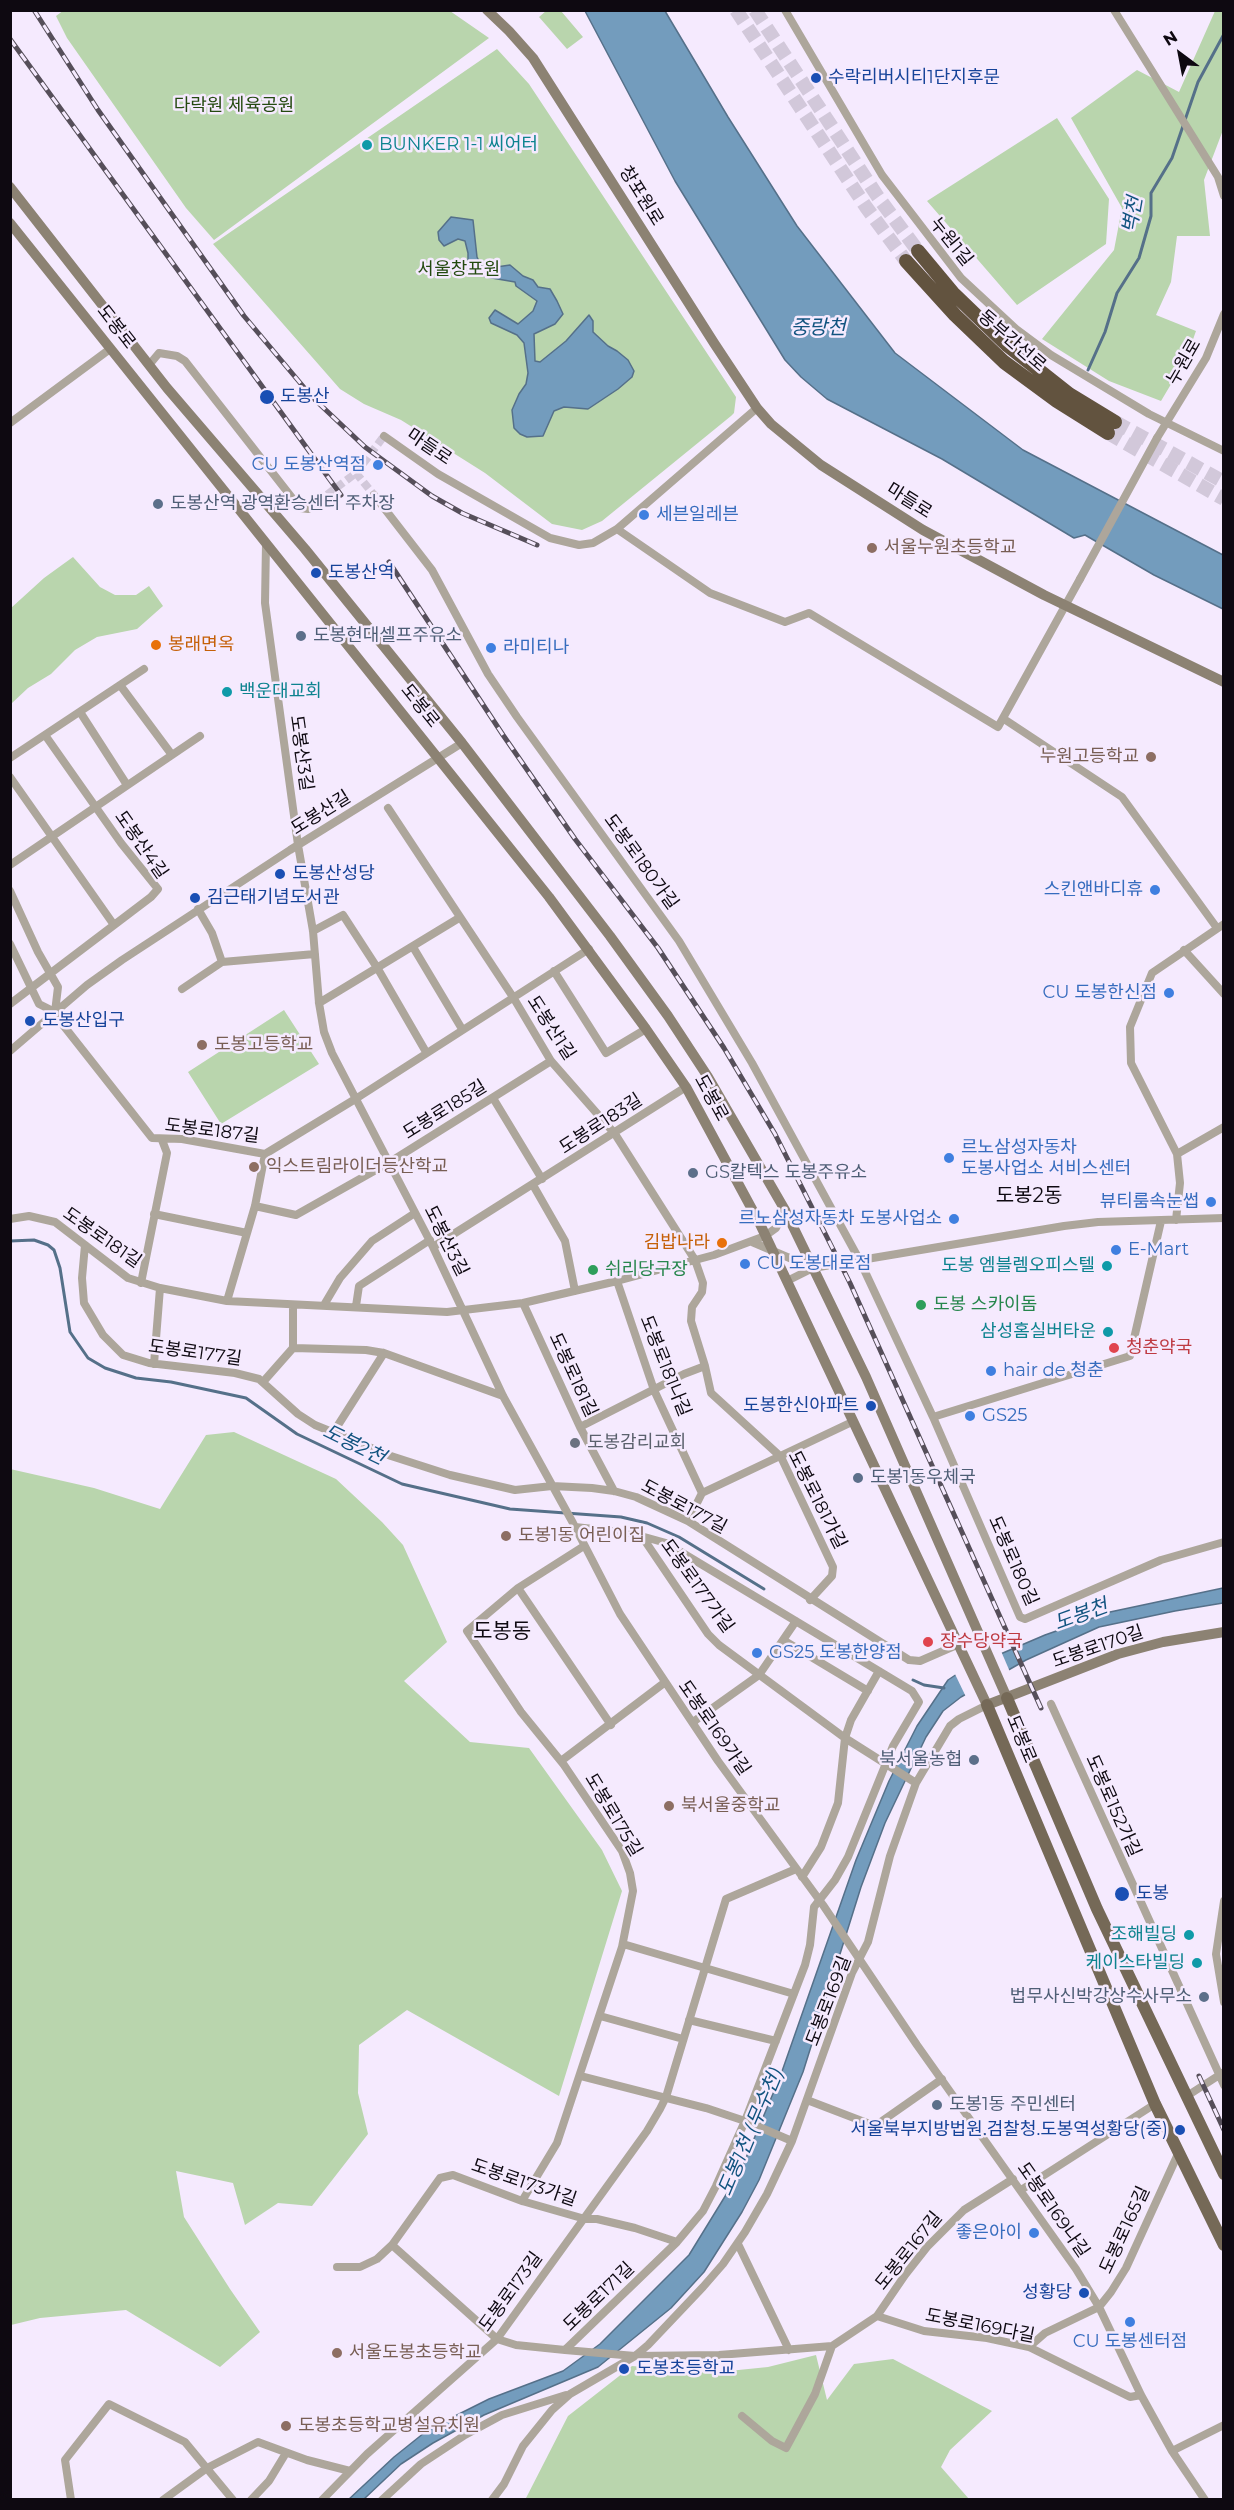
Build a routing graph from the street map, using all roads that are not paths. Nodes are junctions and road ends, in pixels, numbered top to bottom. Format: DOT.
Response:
graph roads {
  1 [pos="487,10"];
  2 [pos="785,10"];
  3 [pos="1114,10"];
  4 [pos="10,187"];
  5 [pos="1224,196"];
  6 [pos="10,223"];
  7 [pos="918,251"];
  8 [pos="906,261"];
  9 [pos="1224,314"];
  10 [pos="110,349"];
  11 [pos="149,365"];
  12 [pos="757,408"];
  13 [pos="1166,422"];
  14 [pos="10,423"];
  15 [pos="384,436"];
  16 [pos="1224,451"];
  17 [pos="374,495"];
  18 [pos="308,509"];
  19 [pos="617,529"];
  20 [pos="266,543"];
  21 [pos="1066,606"];
  22 [pos="144,669"];
  23 [pos="1224,682"];
  24 [pos="120,685"];
  25 [pos="80,712"];
  26 [pos="1004,719"];
  27 [pos="45,735"];
  28 [pos="200,736"];
  29 [pos="462,743"];
  30 [pos="172,755"];
  31 [pos="438,757"];
  32 [pos="10,758"];
  33 [pos="10,777"];
  34 [pos="127,785"];
  35 [pos="95,807"];
  36 [pos="388,808"];
  37 [pos="53,837"];
  38 [pos="298,845"];
  39 [pos="10,865"];
  40 [pos="10,891"];
  41 [pos="198,909"];
  42 [pos="459,918"];
  43 [pos="114,925"];
  44 [pos="1220,926"];
  45 [pos="313,931"];
  46 [pos="10,944"];
  47 [pos="413,947"];
  48 [pos="589,949"];
  49 [pos="1184,950"];
  50 [pos="315,954"];
  51 [pos="222,962"];
  52 [pos="378,969"];
  53 [pos="554,971"];
  54 [pos="50,974"];
  55 [pos="30,989"];
  56 [pos="182,989"];
  57 [pos="10,991"];
  58 [pos="1224,994"];
  59 [pos="513,997"];
  60 [pos="18,998"];
  61 [pos="319,1003"];
  62 [pos="10,1004"];
  63 [pos="55,1012"];
  64 [pos="462,1029"];
  65 [pos="646,1029"];
  66 [pos="10,1051"];
  67 [pos="426,1052"];
  68 [pos="552,1061"];
  69 [pos="686,1087"];
  70 [pos="357,1098"];
  71 [pos="493,1098"];
  72 [pos="1224,1127"];
  73 [pos="615,1134"];
  74 [pos="162,1140"];
  75 [pos="265,1154"];
  76 [pos="1177,1154"];
  77 [pos="390,1162"];
  78 [pos="542,1179"];
  79 [pos="533,1185"];
  80 [pos="255,1206"];
  81 [pos="785,1210"];
  82 [pos="415,1212"];
  83 [pos="154,1214"];
  84 [pos="12,1216"];
  85 [pos="1224,1218"];
  86 [pos="1176,1220"];
  87 [pos="1161,1221"];
  88 [pos="247,1233"];
  89 [pos="765,1236"];
  90 [pos="752,1242"];
  91 [pos="431,1244"];
  92 [pos="86,1245"];
  93 [pos="773,1252"];
  94 [pos="695,1260"];
  95 [pos="860,1261"];
  96 [pos="813,1268"];
  97 [pos="617,1281"];
  98 [pos="787,1281"];
  99 [pos="141,1283"];
  100 [pos="160,1288"];
  101 [pos="575,1291"];
  102 [pos="227,1301"];
  103 [pos="523,1302"];
  104 [pos="293,1305"];
  105 [pos="324,1305"];
  106 [pos="356,1306"];
  107 [pos="465,1311"];
  108 [pos="293,1348"];
  109 [pos="384,1353"];
  110 [pos="154,1364"];
  111 [pos="705,1366"];
  112 [pos="263,1382"];
  113 [pos="654,1390"];
  114 [pos="502,1396"];
  115 [pos="933,1417"];
  116 [pos="852,1422"];
  117 [pos="580,1427"];
  118 [pos="333,1433"];
  119 [pos="782,1457"];
  120 [pos="554,1489"];
  121 [pos="614,1491"];
  122 [pos="702,1493"];
  123 [pos="688,1521"];
  124 [pos="574,1525"];
  125 [pos="641,1535"];
  126 [pos="1224,1542"];
  127 [pos="584,1546"];
  128 [pos="518,1588"];
  129 [pos="810,1600"];
  130 [pos="796,1621"];
  131 [pos="1224,1632"];
  132 [pos="783,1640"];
  133 [pos="960,1647"];
  134 [pos="879,1671"];
  135 [pos="759,1675"];
  136 [pos="664,1683"];
  137 [pos="868,1691"];
  138 [pos="1007,1698"];
  139 [pos="985,1700"];
  140 [pos="1051,1704"];
  141 [pos="693,1722"];
  142 [pos="611,1725"];
  143 [pos="845,1738"];
  144 [pos="561,1761"];
  145 [pos="887,1766"];
  146 [pos="914,1782"];
  147 [pos="796,1869"];
  148 [pos="802,1877"];
  149 [pos="1224,1901"];
  150 [pos="821,1902"];
  151 [pos="622,1944"];
  152 [pos="854,1950"];
  153 [pos="860,1959"];
  154 [pos="705,1969"];
  155 [pos="794,1994"];
  156 [pos="1224,2002"];
  157 [pos="600,2016"];
  158 [pos="689,2020"];
  159 [pos="683,2039"];
  160 [pos="776,2041"];
  161 [pos="1221,2074"];
  162 [pos="580,2076"];
  163 [pos="942,2079"];
  164 [pos="1224,2085"];
  165 [pos="1187,2096"];
  166 [pos="666,2097"];
  167 [pos="807,2100"];
  168 [pos="1155,2104"];
  169 [pos="747,2122"];
  170 [pos="789,2140"];
  171 [pos="1178,2154"];
  172 [pos="1224,2174"];
  173 [pos="1013,2179"];
  174 [pos="1021,2190"];
  175 [pos="522,2201"];
  176 [pos="585,2219"];
  177 [pos="677,2242"];
  178 [pos="738,2244"];
  179 [pos="392,2245"];
  180 [pos="1224,2245"];
  181 [pos="337,2267"];
  182 [pos="1099,2307"];
  183 [pos="877,2316"];
  184 [pos="497,2339"];
  185 [pos="832,2346"];
  186 [pos="1029,2347"];
  187 [pos="565,2350"];
  188 [pos="789,2350"];
  189 [pos="633,2355"];
  190 [pos="570,2394"];
  191 [pos="1141,2395"];
  192 [pos="742,2416"];
  193 [pos="1224,2425"];
  194 [pos="1172,2451"];
  195 [pos="286,2453"];
  196 [pos="207,2468"];
  197 [pos="350,2471"];
  198 [pos="71,2499"];
  199 [pos="163,2499"];
  200 [pos="233,2499"];
  201 [pos="251,2499"];
  202 [pos="322,2499"];
  203 [pos="382,2499"];
  204 [pos="492,2499"];
  205 [pos="1203,2499"];
  1 -- 12 [label="main road, 창포원로"];
  2 -- 13 [label="street, 누원1길"];
  3 -- 5 [label="street"];
  4 -- 11 [label="main road, 도봉로"];
  6 -- 10 [label="main road, 도봉로"];
  7 -- 8 [label="highway, 동부간선로"];
  9 -- 13 [label="street, 누원로"];
  10 -- 14 [label="street"];
  10 -- 20 [label="main road, 도봉로"];
  11 -- 18 [label="street, 도봉로"];
  11 -- 29 [label="main road, 도봉로"];
  12 -- 19 [label="street, 마들로"];
  12 -- 21 [label="main road, 마들로"];
  13 -- 16 [label="street, 누원1길"];
  13 -- 21 [label="street, 누원로, bridge"];
  15 -- 19 [label="street, 마들로"];
  17 -- 95 [label="street, 도봉로180가길"];
  19 -- 26 [label="street, 누원로"];
  20 -- 31 [label="main road, 도봉로"];
  20 -- 38 [label="street, 도봉산3길"];
  21 -- 23 [label="main road, 마들로"];
  21 -- 26 [label="street, 누원로"];
  22 -- 24 [label="street"];
  24 -- 25 [label="street"];
  24 -- 30 [label="street"];
  25 -- 27 [label="street"];
  25 -- 34 [label="street"];
  26 -- 44 [label="street"];
  27 -- 32 [label="street"];
  27 -- 35 [label="street, 도봉산4길"];
  28 -- 30 [label="street"];
  29 -- 31 [label="street, 도봉산길"];
  29 -- 81 [label="main road, 도봉로"];
  30 -- 34 [label="street"];
  31 -- 38 [label="street, 도봉산길"];
  31 -- 48 [label="main road, 도봉로"];
  33 -- 37 [label="street"];
  34 -- 35 [label="street"];
  35 -- 37 [label="street"];
  35 -- 43 [label="street, 도봉산4길"];
  36 -- 42 [label="street, 도봉산1길"];
  37 -- 39 [label="street"];
  37 -- 43 [label="street"];
  38 -- 41 [label="street, 도봉산길"];
  38 -- 45 [label="street, 도봉산3길"];
  40 -- 54 [label="street"];
  41 -- 51 [label="street"];
  41 -- 63 [label="street, 도봉산길"];
  42 -- 47 [label="street"];
  42 -- 59 [label="street, 도봉산1길"];
  43 -- 54 [label="street, 도봉산4길"];
  44 -- 49 [label="street"];
  45 -- 50 [label="street, 도봉산3길"];
  45 -- 52 [label="street"];
  46 -- 55 [label="street"];
  47 -- 52 [label="street"];
  47 -- 64 [label="street"];
  48 -- 53 [label="street, 도봉로187길"];
  48 -- 65 [label="main road, 도봉로"];
  49 -- 58 [label="street"];
  49 -- 76 [label="street"];
  50 -- 51 [label="street"];
  50 -- 61 [label="street, 도봉산3길"];
  51 -- 56 [label="street"];
  52 -- 61 [label="street"];
  52 -- 67 [label="street"];
  53 -- 59 [label="street, 도봉로187길"];
  53 -- 65 [label="street"];
  54 -- 55 [label="street, 도봉산4길"];
  54 -- 63 [label="street"];
  55 -- 60 [label="street, 도봉산4길"];
  55 -- 63 [label="street"];
  57 -- 60 [label="street"];
  59 -- 64 [label="street, 도봉로187길"];
  59 -- 68 [label="street, 도봉산1길"];
  60 -- 62 [label="street, 도봉산4길"];
  61 -- 70 [label="street, 도봉산3길"];
  63 -- 66 [label="street, 도봉산길"];
  63 -- 74 [label="street, 도봉로187길"];
  64 -- 67 [label="street, 도봉로187길"];
  65 -- 69 [label="main road, 도봉로"];
  67 -- 70 [label="street, 도봉로187길"];
  68 -- 71 [label="street, 도봉로185길"];
  68 -- 73 [label="street, 도봉산1길"];
  69 -- 73 [label="street, 도봉로183길"];
  69 -- 89 [label="main road, 도봉로"];
  70 -- 75 [label="street, 도봉로187길"];
  70 -- 77 [label="street, 도봉산3길"];
  71 -- 77 [label="street, 도봉로185길"];
  71 -- 78 [label="street"];
  72 -- 76 [label="street"];
  73 -- 78 [label="street, 도봉로183길"];
  73 -- 94 [label="street, 도봉산1길"];
  74 -- 75 [label="street, 도봉로187길"];
  74 -- 83 [label="street, 도봉로181길"];
  75 -- 80 [label="street"];
  76 -- 86 [label="street"];
  77 -- 80 [label="street, 도봉로185길"];
  77 -- 82 [label="street, 도봉산3길"];
  78 -- 79 [label="street, 도봉로183길"];
  79 -- 91 [label="street, 도봉로183길"];
  79 -- 101 [label="street"];
  80 -- 88 [label="street"];
  81 -- 89 [label="street"];
  81 -- 96 [label="main road, 도봉로"];
  82 -- 91 [label="street, 도봉산3길"];
  82 -- 105 [label="street"];
  83 -- 88 [label="street"];
  83 -- 99 [label="street, 도봉로181길"];
  84 -- 92 [label="street, 도봉로181길"];
  85 -- 86 [label="street"];
  86 -- 87 [label="street"];
  87 -- 95 [label="street"];
  87 -- 115 [label="street"];
  88 -- 102 [label="street"];
  89 -- 90 [label="street"];
  89 -- 93 [label="main road, 도봉로"];
  90 -- 93 [label="street"];
  90 -- 94 [label="street, 도봉로181길"];
  91 -- 106 [label="street"];
  91 -- 107 [label="street, 도봉산3길"];
  92 -- 99 [label="street, 도봉로181길"];
  92 -- 110 [label="street, 도봉로177길"];
  93 -- 96 [label="street"];
  93 -- 98 [label="main road, 도봉로"];
  94 -- 97 [label="street, 도봉로181길"];
  94 -- 111 [label="street, 도봉로181가길"];
  95 -- 96 [label="street"];
  95 -- 115 [label="street, 도봉로180길"];
  96 -- 98 [label="street"];
  96 -- 138 [label="main road, 도봉로"];
  97 -- 101 [label="street, 도봉로181길"];
  97 -- 113 [label="street, 도봉로181나길"];
  98 -- 116 [label="main road, 도봉로"];
  99 -- 100 [label="street, 도봉로181길"];
  100 -- 102 [label="street, 도봉로181길"];
  100 -- 110 [label="street"];
  101 -- 103 [label="street, 도봉로181길"];
  102 -- 104 [label="street, 도봉로181길"];
  103 -- 107 [label="street, 도봉로181길"];
  103 -- 117 [label="street, 도봉로181길"];
  104 -- 105 [label="street, 도봉로181길"];
  104 -- 108 [label="street"];
  105 -- 106 [label="street, 도봉로181길"];
  106 -- 107 [label="street, 도봉로181길"];
  107 -- 114 [label="street, 도봉산3길"];
  108 -- 109 [label="street"];
  108 -- 112 [label="street"];
  109 -- 114 [label="street"];
  109 -- 118 [label="street"];
  110 -- 112 [label="street, 도봉로177길"];
  111 -- 113 [label="street"];
  111 -- 119 [label="street, 도봉로181가길"];
  112 -- 118 [label="street, 도봉로177길"];
  113 -- 117 [label="street"];
  113 -- 122 [label="street, 도봉로181나길"];
  114 -- 120 [label="street, 도봉산3길"];
  115 -- 126 [label="street, 도봉로180길"];
  116 -- 119 [label="street"];
  116 -- 133 [label="main road, 도봉로"];
  117 -- 121 [label="street, 도봉로181길"];
  118 -- 120 [label="street, 도봉로177길"];
  119 -- 122 [label="street"];
  119 -- 129 [label="street, 도봉로181가길"];
  120 -- 121 [label="street, 도봉로177길"];
  120 -- 124 [label="street, 도봉산3길"];
  121 -- 123 [label="street, 도봉로177길"];
  122 -- 123 [label="street"];
  123 -- 129 [label="street, 도봉로177길"];
  124 -- 125 [label="street"];
  124 -- 127 [label="street, 도봉로169가길"];
  125 -- 130 [label="street"];
  125 -- 135 [label="street, 도봉로177가길"];
  127 -- 128 [label="street, 도봉로175길"];
  127 -- 136 [label="street, 도봉로169가길"];
  128 -- 142 [label="street"];
  128 -- 144 [label="street, 도봉로175길"];
  129 -- 133 [label="street, 도봉로177길"];
  130 -- 132 [label="street"];
  130 -- 134 [label="street"];
  131 -- 138 [label="main road, 도봉로170길"];
  132 -- 135 [label="street"];
  132 -- 137 [label="street"];
  133 -- 139 [label="main road, 도봉로"];
  134 -- 137 [label="street"];
  134 -- 145 [label="street"];
  135 -- 141 [label="street"];
  135 -- 143 [label="street, 도봉로177가길"];
  136 -- 141 [label="street, 도봉로169가길"];
  136 -- 142 [label="street, 도봉로169가길"];
  137 -- 143 [label="street"];
  138 -- 139 [label="main road, 도봉로170길"];
  138 -- 165 [label="main road, 도봉로"];
  139 -- 146 [label="street, 도봉로169길"];
  139 -- 168 [label="main road, 도봉로"];
  140 -- 161 [label="street, 도봉로152가길"];
  141 -- 147 [label="street, 도봉로169가길"];
  142 -- 144 [label="street, 도봉로169가길"];
  143 -- 145 [label="street, 도봉로177가길"];
  143 -- 148 [label="street"];
  144 -- 151 [label="street, 도봉로175길"];
  145 -- 146 [label="street, 도봉로177가길"];
  145 -- 150 [label="street"];
  146 -- 153 [label="street, 도봉로169길"];
  147 -- 148 [label="street, 도봉로169가길"];
  147 -- 154 [label="street, 도봉로173길"];
  148 -- 150 [label="street, 도봉로169가길"];
  149 -- 156 [label="street"];
  150 -- 152 [label="street, 도봉로169가길"];
  150 -- 155 [label="street, 도봉로171길"];
  151 -- 154 [label="street"];
  151 -- 157 [label="street, 도봉로175길"];
  152 -- 153 [label="street, 도봉로169나길"];
  153 -- 163 [label="street, 도봉로169나길"];
  153 -- 167 [label="street, 도봉로169길"];
  154 -- 155 [label="street"];
  154 -- 158 [label="street, 도봉로173길"];
  155 -- 160 [label="street, 도봉로171길"];
  157 -- 159 [label="street"];
  157 -- 162 [label="street, 도봉로175길"];
  158 -- 159 [label="street, 도봉로173길"];
  158 -- 160 [label="street"];
  159 -- 166 [label="street, 도봉로173길"];
  160 -- 169 [label="street, 도봉로171길"];
  161 -- 164 [label="street, 도봉로152가길"];
  161 -- 165 [label="street"];
  162 -- 166 [label="street"];
  162 -- 175 [label="street, 도봉로175길"];
  163 -- 167 [label="street"];
  163 -- 173 [label="street, 도봉로169나길"];
  165 -- 172 [label="main road, 도봉로"];
  166 -- 169 [label="street"];
  166 -- 176 [label="street, 도봉로173길"];
  167 -- 170 [label="street, 도봉로169길"];
  168 -- 171 [label="main road, 도봉로"];
  168 -- 174 [label="street"];
  169 -- 170 [label="street"];
  169 -- 177 [label="street, 도봉로171길"];
  170 -- 178 [label="street, 도봉로169길"];
  171 -- 180 [label="main road, 도봉로"];
  171 -- 182 [label="street, 도봉로165길"];
  173 -- 174 [label="street, 도봉로169나길"];
  173 -- 183 [label="street, 도봉로167길"];
  174 -- 182 [label="street, 도봉로169나길"];
  175 -- 176 [label="street, 도봉로173가길"];
  175 -- 179 [label="street, 도봉로173가길"];
  176 -- 177 [label="street"];
  176 -- 184 [label="street, 도봉로173길"];
  177 -- 187 [label="street, 도봉로171길"];
  178 -- 188 [label="street"];
  178 -- 189 [label="street, 도봉로169길"];
  179 -- 181 [label="street"];
  179 -- 184 [label="street"];
  182 -- 186 [label="street, 도봉로165길"];
  182 -- 191 [label="street, 도봉로169나길"];
  183 -- 185 [label="street, 도봉로167길"];
  183 -- 186 [label="street, 도봉로169다길"];
  184 -- 187 [label="street, 도봉로171길"];
  184 -- 197 [label="street, 도봉로173길"];
  185 -- 188 [label="street, 도봉로167길"];
  185 -- 192 [label="street"];
  186 -- 191 [label="street, 도봉로169다길"];
  187 -- 189 [label="street, 도봉로167길"];
  188 -- 189 [label="street, 도봉로167길"];
  189 -- 190 [label="street, 도봉로169길"];
  190 -- 203 [label="street, 도봉로169길"];
  190 -- 204 [label="street, 도봉로169길"];
  191 -- 194 [label="street, 도봉로169나길"];
  193 -- 194 [label="street"];
  194 -- 205 [label="street, 도봉로169나길"];
  195 -- 196 [label="street"];
  195 -- 197 [label="street"];
  195 -- 201 [label="street"];
  196 -- 198 [label="street"];
  196 -- 199 [label="street"];
  196 -- 200 [label="street"];
  197 -- 202 [label="street, 도봉로173길"];
}
